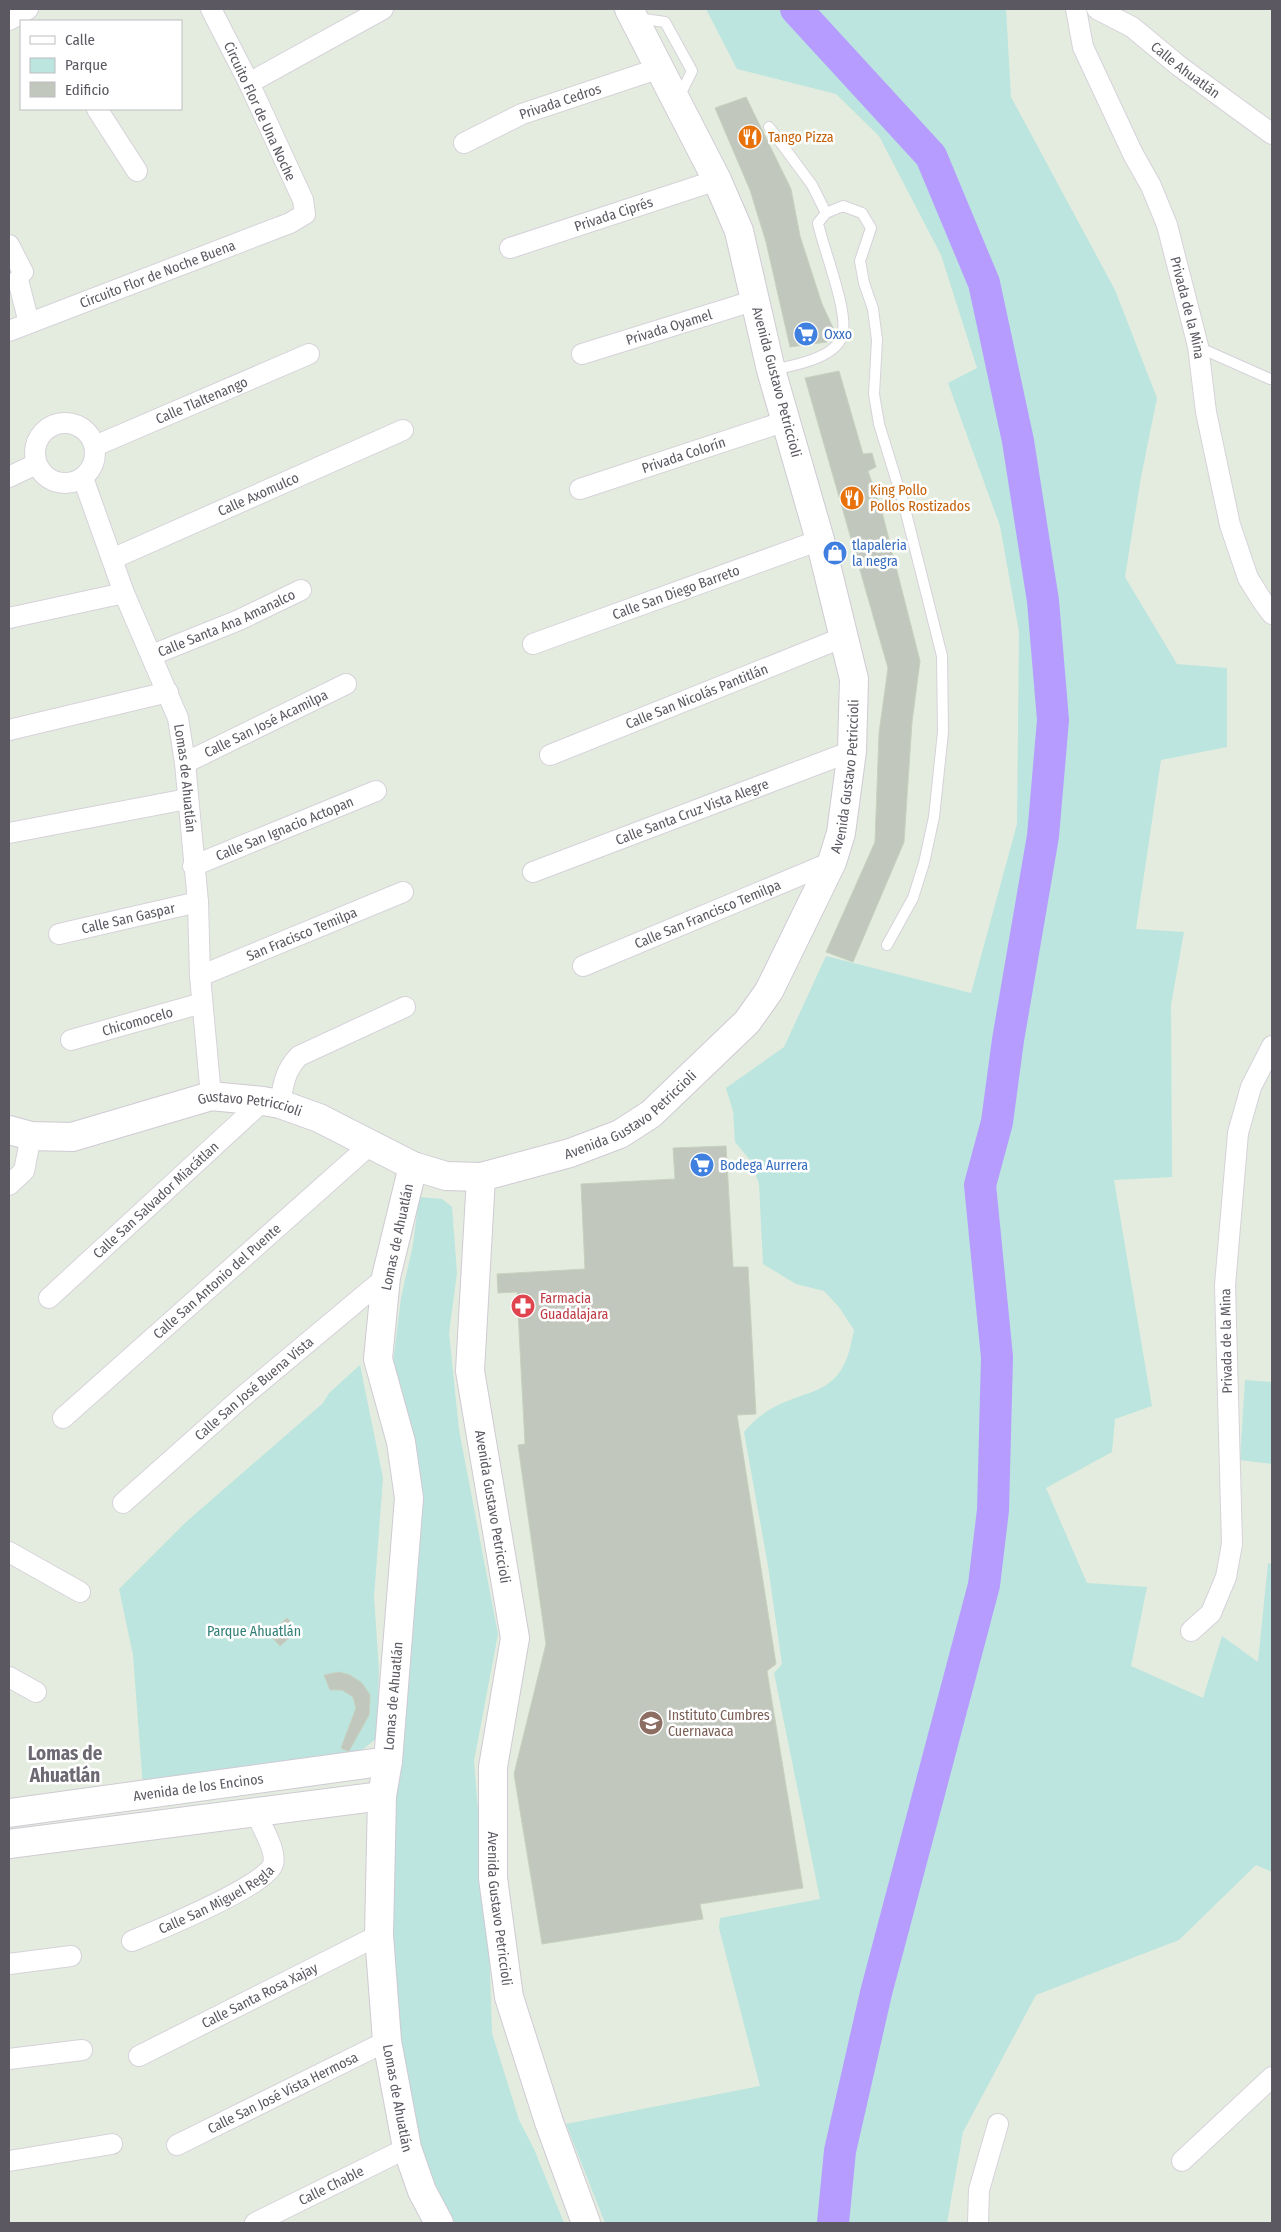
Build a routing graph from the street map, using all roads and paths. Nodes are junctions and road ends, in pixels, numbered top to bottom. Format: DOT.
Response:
graph roads {
  1 [pos="28,9"];
  2 [pos="33,9"];
  3 [pos="211,9"];
  4 [pos="383,9"];
  5 [pos="1076,9"];
  6 [pos="1097,9"];
  7 [pos="1123,9"];
  8 [pos="632,13"];
  9 [pos="9,20"];
  10 [pos="40,20"];
  11 [pos="1132,27"];
  12 [pos="660,68"];
  13 [pos="249,82"];
  14 [pos="678,100"];
  15 [pos="98,110"];
  16 [pos="769,127"];
  17 [pos="1272,134"];
  18 [pos="464,143"];
  19 [pos="137,171"];
  20 [pos="717,180"];
  21 [pos="826,213"];
  22 [pos="305,214"];
  23 [pos="510,248"];
  24 [pos="18,267"];
  25 [pos="756,300"];
  26 [pos="34,321"];
  27 [pos="9,331"];
  28 [pos="1198,346"];
  29 [pos="309,354"];
  30 [pos="582,354"];
  31 [pos="771,370"];
  32 [pos="1270,379"];
  33 [pos="786,421"];
  34 [pos="403,430"];
  35 [pos="95,446"];
  36 [pos="36,464"];
  37 [pos="9,477"];
  38 [pos="83,478"];
  39 [pos="580,489"];
  40 [pos="820,540"];
  41 [pos="112,559"];
  42 [pos="301,590"];
  43 [pos="124,593"];
  44 [pos="1272,614"];
  45 [pos="9,618"];
  46 [pos="844,637"];
  47 [pos="533,644"];
  48 [pos="152,655"];
  49 [pos="346,684"];
  50 [pos="168,692"];
  51 [pos="9,730"];
  52 [pos="852,751"];
  53 [pos="550,755"];
  54 [pos="185,763"];
  55 [pos="376,791"];
  56 [pos="187,799"];
  57 [pos="9,833"];
  58 [pos="832,862"];
  59 [pos="193,866"];
  60 [pos="533,872"];
  61 [pos="403,892"];
  62 [pos="198,902"];
  63 [pos="59,934"];
  64 [pos="887,945"];
  65 [pos="583,966"];
  66 [pos="200,976"];
  67 [pos="202,1003"];
  68 [pos="405,1006"];
  69 [pos="71,1040"];
  70 [pos="1272,1046"];
  71 [pos="211,1096"];
  72 [pos="271,1102"];
  73 [pos="20,1133"];
  74 [pos="371,1144"];
  75 [pos="413,1166"];
  76 [pos="482,1177"];
  77 [pos="9,1185"];
  78 [pos="386,1277"];
  79 [pos="49,1298"];
  80 [pos="63,1418"];
  81 [pos="123,1503"];
  82 [pos="9,1552"];
  83 [pos="80,1592"];
  84 [pos="1191,1631"];
  85 [pos="9,1677"];
  86 [pos="36,1692"];
  87 [pos="388,1761"];
  88 [pos="382,1796"];
  89 [pos="9,1813"];
  90 [pos="256,1814"];
  91 [pos="9,1844"];
  92 [pos="379,1935"];
  93 [pos="132,1941"];
  94 [pos="71,1956"];
  95 [pos="9,1964"];
  96 [pos="387,2041"];
  97 [pos="82,2050"];
  98 [pos="139,2056"];
  99 [pos="9,2059"];
  100 [pos="1272,2078"];
  101 [pos="998,2124"];
  102 [pos="112,2144"];
  103 [pos="177,2145"];
  104 [pos="407,2148"];
  105 [pos="1182,2161"];
  106 [pos="9,2162"];
  107 [pos="255,2223"];
  108 [pos="439,2223"];
  109 [pos="586,2223"];
  110 [pos="978,2223"];
  1 -- 9 [label="street"];
  2 -- 10 [label="street"];
  3 -- 13 [label="street, Circuito Flor de Una Noche"];
  4 -- 13 [label="street"];
  5 -- 28 [label="street, Privada de la Mina"];
  6 -- 11 [label="street, Calle Ahuatlán"];
  7 -- 11 [label="street"];
  8 -- 12 [label="street, Avenida Gustavo Petriccioli"];
  8 -- 14 [label="lane"];
  11 -- 17 [label="street, Calle Ahuatlán"];
  12 -- 14 [label="street, Avenida Gustavo Petriccioli"];
  12 -- 18 [label="street, Privada Cedros"];
  13 -- 22 [label="street, Circuito Flor de Una Noche"];
  14 -- 20 [label="street, Avenida Gustavo Petriccioli"];
  15 -- 19 [label="street"];
  16 -- 21 [label="lane"];
  20 -- 23 [label="street, Privada Ciprés"];
  20 -- 25 [label="street, Avenida Gustavo Petriccioli"];
  21 -- 31 [label="lane"];
  21 -- 64 [label="lane"];
  22 -- 26 [label="street, Circuito Flor de Noche Buena"];
  24 -- 26 [label="street"];
  25 -- 30 [label="street, Privada Oyamel"];
  25 -- 31 [label="street, Avenida Gustavo Petriccioli"];
  26 -- 27 [label="street, Circuito Flor de Noche Buena"];
  28 -- 32 [label="lane"];
  28 -- 44 [label="street, Privada de la Mina"];
  29 -- 35 [label="street, Calle Tlaltenango"];
  31 -- 33 [label="street, Avenida Gustavo Petriccioli"];
  33 -- 39 [label="street, Privada Colorín"];
  33 -- 40 [label="street, Avenida Gustavo Petriccioli"];
  34 -- 41 [label="street, Calle Axomulco"];
  35 -- 36 [label="street"];
  35 -- 38 [label="street"];
  36 -- 37 [label="street"];
  36 -- 38 [label="street"];
  38 -- 41 [label="street, Lomas de Ahuatlán"];
  40 -- 46 [label="street, Avenida Gustavo Petriccioli"];
  40 -- 47 [label="street, Calle San Diego Barreto"];
  41 -- 43 [label="street, Lomas de Ahuatlán"];
  42 -- 48 [label="street, Calle Santa Ana Amanalco"];
  43 -- 45 [label="street"];
  43 -- 48 [label="street, Lomas de Ahuatlán"];
  46 -- 52 [label="street, Avenida Gustavo Petriccioli"];
  46 -- 53 [label="street, Calle San Nicolás Pantitlán"];
  48 -- 50 [label="street, Lomas de Ahuatlán"];
  49 -- 54 [label="street, Calle San José Acamilpa"];
  50 -- 51 [label="street"];
  50 -- 54 [label="street, Lomas de Ahuatlán"];
  52 -- 58 [label="street, Avenida Gustavo Petriccioli"];
  52 -- 60 [label="street, Calle Santa Cruz Vista Alegre"];
  54 -- 56 [label="street, Lomas de Ahuatlán"];
  55 -- 59 [label="street, Calle San Ignacio Actopan"];
  56 -- 57 [label="street"];
  56 -- 59 [label="street, Lomas de Ahuatlán"];
  58 -- 65 [label="street, Calle San Francisco Temilpa"];
  58 -- 76 [label="street, Avenida Gustavo Petriccioli"];
  59 -- 62 [label="street, Lomas de Ahuatlán"];
  61 -- 66 [label="street, San Fracisco Temilpa"];
  62 -- 63 [label="street, Calle San Gaspar"];
  62 -- 66 [label="street, Lomas de Ahuatlán"];
  66 -- 67 [label="street, Lomas de Ahuatlán"];
  67 -- 69 [label="street, Chicomocelo"];
  67 -- 71 [label="street, Lomas de Ahuatlán"];
  68 -- 72 [label="street"];
  70 -- 84 [label="street, Privada de la Mina"];
  71 -- 72 [label="street, Gustavo Petriccioli"];
  71 -- 73 [label="street, Gustavo Petriccioli"];
  72 -- 74 [label="street, Gustavo Petriccioli"];
  72 -- 79 [label="street, Calle San Salvador Miacátlan"];
  73 -- 77 [label="street"];
  74 -- 75 [label="street, Gustavo Petriccioli"];
  74 -- 80 [label="street, Calle San Antonio del Puente"];
  75 -- 76 [label="street, Gustavo Petriccioli"];
  75 -- 78 [label="street, Lomas de Ahuatlán"];
  76 -- 109 [label="street, Avenida Gustavo Petriccioli"];
  78 -- 81 [label="street, Calle San José Buena Vista"];
  78 -- 87 [label="street, Lomas de Ahuatlán"];
  82 -- 83 [label="street"];
  85 -- 86 [label="street"];
  87 -- 88 [label="street, Lomas de Ahuatlán"];
  87 -- 89 [label="street, Avenida de los Encinos"];
  88 -- 90 [label="street"];
  88 -- 92 [label="street, Lomas de Ahuatlán"];
  90 -- 91 [label="street"];
  90 -- 93 [label="street, Calle San Miguel Regla"];
  92 -- 96 [label="street, Lomas de Ahuatlán"];
  92 -- 98 [label="street, Calle Santa Rosa Xajay"];
  94 -- 95 [label="street"];
  96 -- 103 [label="street, Calle San José Vista Hermosa"];
  96 -- 104 [label="street, Lomas de Ahuatlán"];
  97 -- 99 [label="street"];
  100 -- 105 [label="street"];
  101 -- 110 [label="street"];
  102 -- 106 [label="street"];
  104 -- 107 [label="street, Calle Chable"];
  104 -- 108 [label="street, Lomas de Ahuatlán"];
}
